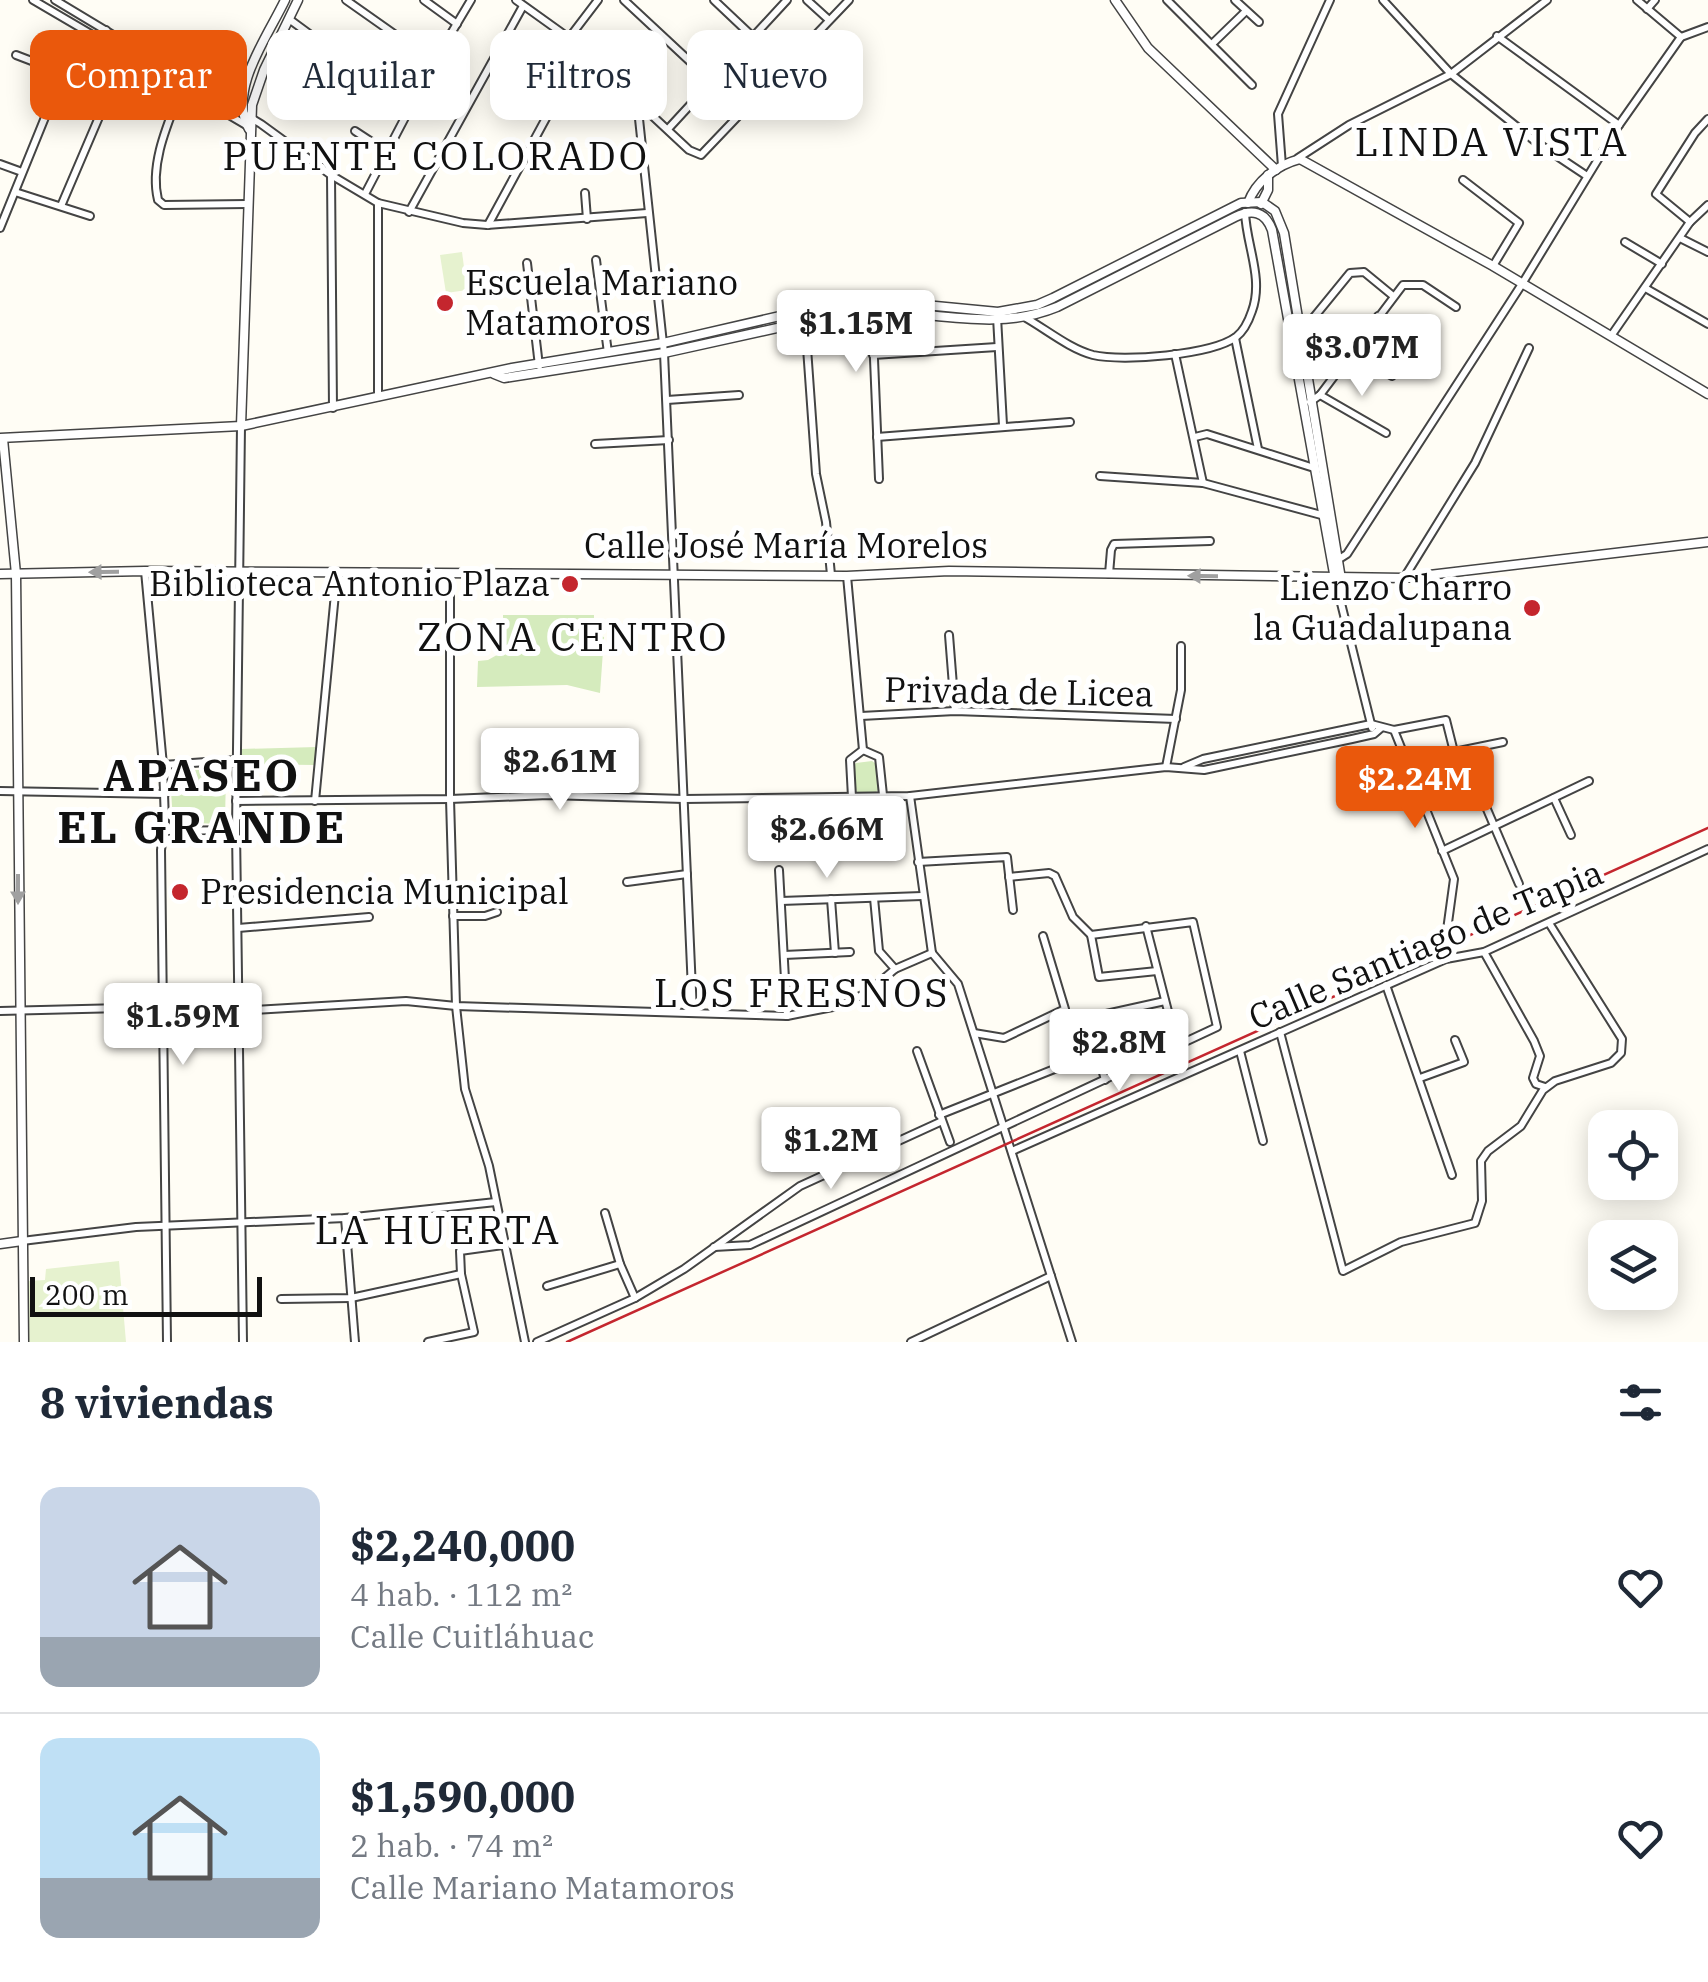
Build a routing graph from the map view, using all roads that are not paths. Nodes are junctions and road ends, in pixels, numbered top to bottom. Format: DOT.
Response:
graph roads {
  1 [pos="32,0"];
  2 [pos="55,0"];
  3 [pos="285,0"];
  4 [pos="298,0"];
  5 [pos="346,0"];
  6 [pos="424,0"];
  7 [pos="471,0"];
  8 [pos="598,0"];
  9 [pos="624,0"];
  10 [pos="714,0"];
  11 [pos="786,0"];
  12 [pos="807,0"];
  13 [pos="849,0"];
  14 [pos="1167,0"];
  15 [pos="1235,0"];
  16 [pos="1330,0"];
  17 [pos="1384,0"];
  18 [pos="1548,0"];
  19 [pos="1637,0"];
  20 [pos="1655,0"];
  21 [pos="1117,1"];
  22 [pos="520,3"];
  23 [pos="1648,10"];
  24 [pos="1246,12"];
  25 [pos="288,19"];
  26 [pos="830,20"];
  27 [pos="1259,22"];
  28 [pos="457,24"];
  29 [pos="1708,26"];
  30 [pos="83,30"];
  31 [pos="106,30"];
  32 [pos="303,30"];
  33 [pos="389,30"];
  34 [pos="453,30"];
  35 [pos="558,30"];
  36 [pos="575,30"];
  37 [pos="746,30"];
  38 [pos="758,30"];
  39 [pos="1497,36"];
  40 [pos="1681,37"];
  41 [pos="1212,44"];
  42 [pos="16,55"];
  43 [pos="687,59"];
  44 [pos="30,60"];
  45 [pos="1452,74"];
  46 [pos="247,78"];
  47 [pos="1252,85"];
  48 [pos="687,109"];
  49 [pos="247,115"];
  50 [pos="251,118"];
  51 [pos="1708,119"];
  52 [pos="44,120"];
  53 [pos="98,120"];
  54 [pos="169,120"];
  55 [pos="235,120"];
  56 [pos="245,120"];
  57 [pos="404,120"];
  58 [pos="545,120"];
  59 [pos="640,120"];
  60 [pos="659,120"];
  61 [pos="261,124"];
  62 [pos="1619,125"];
  63 [pos="249,129"];
  64 [pos="668,129"];
  65 [pos="354,131"];
  66 [pos="387,152"];
  67 [pos="1297,159"];
  68 [pos="0,164"];
  69 [pos="1275,170"];
  70 [pos="22,172"];
  71 [pos="332,175"];
  72 [pos="1587,176"];
  73 [pos="1462,180"];
  74 [pos="15,192"];
  75 [pos="585,193"];
  76 [pos="365,194"];
  77 [pos="1249,200"];
  78 [pos="1262,202"];
  79 [pos="378,203"];
  80 [pos="247,204"];
  81 [pos="61,206"];
  82 [pos="1708,206"];
  83 [pos="409,212"];
  84 [pos="1245,212"];
  85 [pos="1258,213"];
  86 [pos="647,214"];
  87 [pos="90,216"];
  88 [pos="587,218"];
  89 [pos="1690,222"];
  90 [pos="1,225"];
  91 [pos="488,225"];
  92 [pos="1248,231"];
  93 [pos="1680,238"];
  94 [pos="1625,242"];
  95 [pos="1708,252"];
  96 [pos="596,260"];
  97 [pos="526,263"];
  98 [pos="1662,264"];
  99 [pos="1493,266"];
  100 [pos="1287,280"];
  101 [pos="1522,284"];
  102 [pos="1646,289"];
  103 [pos="1392,295"];
  104 [pos="1456,307"];
  105 [pos="803,309"];
  106 [pos="872,311"];
  107 [pos="1378,316"];
  108 [pos="998,317"];
  109 [pos="1026,318"];
  110 [pos="805,320"];
  111 [pos="1708,324"];
  112 [pos="1300,333"];
  113 [pos="1414,335"];
  114 [pos="1612,336"];
  115 [pos="1234,338"];
  116 [pos="997,347"];
  117 [pos="663,348"];
  118 [pos="1529,348"];
  119 [pos="608,352"];
  120 [pos="1351,352"];
  121 [pos="1176,354"];
  122 [pos="873,355"];
  123 [pos="540,363"];
  124 [pos="610,363"];
  125 [pos="494,374"];
  126 [pos="539,374"];
  127 [pos="1392,376"];
  128 [pos="1708,394"];
  129 [pos="739,396"];
  130 [pos="378,397"];
  131 [pos="667,400"];
  132 [pos="1312,400"];
  133 [pos="333,408"];
  134 [pos="1070,422"];
  135 [pos="241,426"];
  136 [pos="1003,426"];
  137 [pos="1386,433"];
  138 [pos="877,438"];
  139 [pos="1194,438"];
  140 [pos="1,439"];
  141 [pos="670,440"];
  142 [pos="595,444"];
  143 [pos="1258,449"];
  144 [pos="1314,468"];
  145 [pos="1100,476"];
  146 [pos="879,479"];
  147 [pos="1203,483"];
  148 [pos="1328,516"];
  149 [pos="1210,542"];
  150 [pos="1708,542"];
  151 [pos="1340,558"];
  152 [pos="145,571"];
  153 [pos="0,574"];
  154 [pos="16,574"];
  155 [pos="237,574"];
  156 [pos="337,574"];
  157 [pos="1109,574"];
  158 [pos="676,575"];
  159 [pos="450,576"];
  160 [pos="831,576"];
  161 [pos="847,576"];
  162 [pos="1404,578"];
  163 [pos="1339,582"];
  164 [pos="949,635"];
  165 [pos="1181,646"];
  166 [pos="956,710"];
  167 [pos="862,716"];
  168 [pos="1176,719"];
  169 [pos="1371,724"];
  170 [pos="1382,728"];
  171 [pos="1394,730"];
  172 [pos="1374,734"];
  173 [pos="1504,742"];
  174 [pos="862,750"];
  175 [pos="236,760"];
  176 [pos="163,765"];
  177 [pos="1166,767"];
  178 [pos="1184,767"];
  179 [pos="1471,772"];
  180 [pos="1588,782"];
  181 [pos="0,791"];
  182 [pos="18,792"];
  183 [pos="165,794"];
  184 [pos="882,796"];
  185 [pos="910,796"];
  186 [pos="852,797"];
  187 [pos="1554,798"];
  188 [pos="450,799"];
  189 [pos="684,799"];
  190 [pos="315,800"];
  191 [pos="236,802"];
  192 [pos="1493,825"];
  193 [pos="236,830"];
  194 [pos="163,831"];
  195 [pos="1571,835"];
  196 [pos="1708,848"];
  197 [pos="1442,851"];
  198 [pos="918,862"];
  199 [pos="780,870"];
  200 [pos="686,874"];
  201 [pos="1010,877"];
  202 [pos="627,882"];
  203 [pos="1519,884"];
  204 [pos="922,896"];
  205 [pos="874,898"];
  206 [pos="831,899"];
  207 [pos="781,901"];
  208 [pos="1013,910"];
  209 [pos="498,912"];
  210 [pos="454,916"];
  211 [pos="369,917"];
  212 [pos="1549,923"];
  213 [pos="1146,926"];
  214 [pos="238,928"];
  215 [pos="1447,930"];
  216 [pos="1090,935"];
  217 [pos="1043,936"];
  218 [pos="850,952"];
  219 [pos="1484,952"];
  220 [pos="835,953"];
  221 [pos="932,953"];
  222 [pos="784,955"];
  223 [pos="895,969"];
  224 [pos="1158,971"];
  225 [pos="1386,985"];
  226 [pos="1165,1001"];
  227 [pos="456,1006"];
  228 [pos="164,1007"];
  229 [pos="19,1010"];
  230 [pos="0,1011"];
  231 [pos="238,1011"];
  232 [pos="693,1012"];
  233 [pos="787,1016"];
  234 [pos="1280,1032"];
  235 [pos="974,1033"];
  236 [pos="1455,1040"];
  237 [pos="1177,1046"];
  238 [pos="917,1051"];
  239 [pos="1240,1051"];
  240 [pos="1096,1052"];
  241 [pos="1420,1078"];
  242 [pos="1104,1080"];
  243 [pos="1546,1088"];
  244 [pos="994,1093"];
  245 [pos="940,1118"];
  246 [pos="1004,1125"];
  247 [pos="1262,1141"];
  248 [pos="950,1142"];
  249 [pos="1012,1150"];
  250 [pos="1452,1175"];
  251 [pos="496,1202"];
  252 [pos="605,1213"];
  253 [pos="345,1218"];
  254 [pos="242,1224"];
  255 [pos="168,1226"];
  256 [pos="22,1241"];
  257 [pos="0,1244"];
  258 [pos="503,1245"];
  259 [pos="714,1247"];
  260 [pos="620,1264"];
  261 [pos="461,1274"];
  262 [pos="1051,1276"];
  263 [pos="548,1286"];
  264 [pos="351,1298"];
  265 [pos="635,1298"];
  266 [pos="281,1300"];
  267 [pos="24,1342"];
  268 [pos="168,1342"];
  269 [pos="243,1342"];
  270 [pos="355,1342"];
  271 [pos="428,1342"];
  272 [pos="525,1342"];
  273 [pos="538,1342"];
  274 [pos="911,1342"];
  275 [pos="1072,1342"];
  1 -- 30 [label="street"];
  2 -- 31 [label="street"];
  3 -- 46 [label="street"];
  4 -- 25 [label="street"];
  5 -- 33 [label="street"];
  6 -- 28 [label="street"];
  7 -- 28 [label="street"];
  8 -- 36 [label="street"];
  9 -- 43 [label="street"];
  10 -- 37 [label="street"];
  11 -- 38 [label="street"];
  12 -- 26 [label="street"];
  13 -- 26 [label="street"];
  14 -- 41 [label="street"];
  15 -- 24 [label="street"];
  16 -- 69 [label="street"];
  17 -- 45 [label="street"];
  18 -- 39 [label="street"];
  19 -- 23 [label="street"];
  20 -- 23 [label="street"];
  21 -- 69 [label="street"];
  22 -- 35 [label="street"];
  22 -- 83 [label="street"];
  23 -- 40 [label="street"];
  24 -- 27 [label="street"];
  24 -- 41 [label="street"];
  25 -- 32 [label="street"];
  25 -- 50 [label="street"];
  26 -- 64 [label="street"];
  28 -- 34 [label="street"];
  29 -- 40 [label="street"];
  39 -- 45 [label="street"];
  39 -- 62 [label="street"];
  40 -- 62 [label="street"];
  41 -- 47 [label="street"];
  42 -- 44 [label="street"];
  45 -- 67 [label="street"];
  45 -- 72 [label="street"];
  48 -- 64 [label="street"];
  49 -- 50 [label="street"];
  50 -- 61 [label="street"];
  50 -- 63 [label="street"];
  51 -- 89 [label="street"];
  52 -- 70 [label="street"];
  53 -- 81 [label="street"];
  54 -- 80 [label="street"];
  55 -- 63 [label="street"];
  56 -- 63 [label="street"];
  57 -- 66 [label="street"];
  58 -- 91 [label="street"];
  59 -- 86 [label="street"];
  60 -- 64 [label="street"];
  61 -- 63 [label="street"];
  61 -- 71 [label="street"];
  62 -- 72 [label="street"];
  63 -- 80 [label="street"];
  65 -- 66 [label="street"];
  66 -- 76 [label="street"];
  67 -- 69 [label="street"];
  67 -- 99 [label="street"];
  68 -- 70 [label="street"];
  69 -- 77 [label="street"];
  69 -- 78 [label="street"];
  70 -- 74 [label="street"];
  71 -- 76 [label="street"];
  71 -- 133 [label="street"];
  72 -- 101 [label="street"];
  73 -- 99 [label="street"];
  74 -- 81 [label="street"];
  74 -- 90 [label="street"];
  75 -- 88 [label="street"];
  76 -- 79 [label="street"];
  77 -- 78 [label="street"];
  77 -- 84 [label="street"];
  77 -- 108 [label="street"];
  78 -- 85 [label="street"];
  78 -- 100 [label="street"];
  79 -- 83 [label="street"];
  79 -- 130 [label="street"];
  80 -- 135 [label="street"];
  81 -- 87 [label="street"];
  82 -- 89 [label="street"];
  83 -- 91 [label="street"];
  84 -- 85 [label="street"];
  84 -- 92 [label="street"];
  84 -- 109 [label="street"];
  85 -- 92 [label="street"];
  85 -- 100 [label="street"];
  86 -- 88 [label="street"];
  86 -- 117 [label="street"];
  88 -- 91 [label="street"];
  89 -- 93 [label="street"];
  92 -- 115 [label="street"];
  93 -- 95 [label="street"];
  93 -- 98 [label="street"];
  94 -- 98 [label="street"];
  96 -- 119 [label="street"];
  97 -- 123 [label="street"];
  98 -- 102 [label="street"];
  99 -- 101 [label="street"];
  100 -- 112 [label="street"];
  100 -- 132 [label="street"];
  101 -- 114 [label="street"];
  101 -- 151 [label="street"];
  102 -- 111 [label="street"];
  102 -- 114 [label="street"];
  103 -- 104 [label="street"];
  103 -- 107 [label="street"];
  103 -- 112 [label="street"];
  105 -- 108 [label="street"];
  105 -- 110 [label="street"];
  105 -- 117 [label="street"];
  106 -- 108 [label="street"];
  106 -- 110 [label="street"];
  106 -- 122 [label="street"];
  107 -- 113 [label="street"];
  107 -- 120 [label="street"];
  108 -- 109 [label="street"];
  108 -- 116 [label="street"];
  109 -- 121 [label="street"];
  110 -- 117 [label="street"];
  110 -- 160 [label="street"];
  112 -- 132 [label="street"];
  114 -- 128 [label="street"];
  115 -- 121 [label="street"];
  115 -- 143 [label="street"];
  116 -- 122 [label="street"];
  116 -- 136 [label="street"];
  117 -- 119 [label="street"];
  117 -- 124 [label="street"];
  117 -- 131 [label="street"];
  118 -- 162 [label="street"];
  119 -- 123 [label="street"];
  119 -- 124 [label="street"];
  120 -- 127 [label="street"];
  120 -- 132 [label="street"];
  121 -- 139 [label="street"];
  122 -- 138 [label="street"];
  123 -- 125 [label="street"];
  123 -- 126 [label="street"];
  124 -- 126 [label="street"];
  125 -- 126 [label="street"];
  125 -- 130 [label="street"];
  129 -- 131 [label="street"];
  130 -- 133 [label="street"];
  131 -- 141 [label="street"];
  132 -- 137 [label="street"];
  132 -- 144 [label="street"];
  132 -- 148 [label="street"];
  133 -- 135 [label="street"];
  134 -- 136 [label="street"];
  135 -- 140 [label="street"];
  135 -- 155 [label="street"];
  136 -- 138 [label="street"];
  138 -- 146 [label="street"];
  139 -- 143 [label="street"];
  139 -- 147 [label="street"];
  140 -- 154 [label="street"];
  141 -- 142 [label="street"];
  141 -- 158 [label="street"];
  143 -- 144 [label="street"];
  144 -- 148 [label="street"];
  145 -- 147 [label="street"];
  147 -- 148 [label="street"];
  148 -- 151 [label="street"];
  149 -- 157 [label="street"];
  150 -- 162 [label="street, Calle José María Morelos"];
  151 -- 163 [label="street"];
  152 -- 154 [label="street, Calle José María Morelos, one-way"];
  152 -- 155 [label="street, Calle José María Morelos"];
  152 -- 176 [label="street"];
  153 -- 154 [label="street, Calle José María Morelos"];
  154 -- 182 [label="street"];
  155 -- 156 [label="street, Calle José María Morelos"];
  155 -- 175 [label="street"];
  156 -- 159 [label="street, Calle José María Morelos"];
  156 -- 190 [label="street"];
  157 -- 161 [label="street, Calle José María Morelos"];
  163 -- 157 [label="street, Calle José María Morelos, one-way"];
  158 -- 159 [label="street, Calle José María Morelos"];
  158 -- 160 [label="street, Calle José María Morelos"];
  158 -- 189 [label="street"];
  159 -- 188 [label="street"];
  160 -- 161 [label="street, Calle José María Morelos"];
  161 -- 167 [label="street"];
  162 -- 163 [label="street, Calle José María Morelos"];
  163 -- 169 [label="street"];
  164 -- 166 [label="street"];
  165 -- 168 [label="street"];
  166 -- 167 [label="street, Privada de Licea"];
  166 -- 168 [label="street, Privada de Licea"];
  167 -- 174 [label="street"];
  168 -- 177 [label="street"];
  169 -- 170 [label="street"];
  169 -- 172 [label="street"];
  169 -- 178 [label="street"];
  170 -- 171 [label="street"];
  170 -- 172 [label="street"];
  171 -- 173 [label="street"];
  171 -- 197 [label="street"];
  172 -- 178 [label="street"];
  174 -- 184 [label="street"];
  174 -- 186 [label="street"];
  175 -- 176 [label="street"];
  175 -- 191 [label="street"];
  176 -- 183 [label="street"];
  177 -- 178 [label="street"];
  177 -- 185 [label="street"];
  179 -- 192 [label="street"];
  180 -- 187 [label="street"];
  181 -- 182 [label="street"];
  182 -- 183 [label="street"];
  182 -- 229 [label="street, one-way"];
  183 -- 194 [label="street"];
  184 -- 185 [label="street"];
  184 -- 186 [label="street"];
  185 -- 198 [label="street"];
  186 -- 189 [label="street"];
  187 -- 192 [label="street"];
  187 -- 195 [label="street"];
  188 -- 189 [label="street"];
  188 -- 190 [label="street"];
  188 -- 210 [label="street"];
  189 -- 200 [label="street"];
  190 -- 191 [label="street"];
  191 -- 193 [label="street"];
  192 -- 197 [label="street"];
  192 -- 203 [label="street"];
  193 -- 194 [label="street"];
  193 -- 214 [label="street"];
  194 -- 228 [label="street"];
  196 -- 212 [label="street, Calle Santiago de Tapia"];
  197 -- 215 [label="street"];
  198 -- 201 [label="street"];
  198 -- 204 [label="street"];
  199 -- 207 [label="street"];
  200 -- 202 [label="street"];
  200 -- 232 [label="street"];
  201 -- 208 [label="street"];
  201 -- 216 [label="street"];
  204 -- 205 [label="street"];
  204 -- 221 [label="street"];
  205 -- 206 [label="street"];
  205 -- 223 [label="street"];
  206 -- 207 [label="street"];
  206 -- 220 [label="street"];
  207 -- 222 [label="street"];
  209 -- 210 [label="street"];
  210 -- 227 [label="street"];
  211 -- 214 [label="street"];
  212 -- 219 [label="street, Calle Santiago de Tapia"];
  212 -- 243 [label="street"];
  213 -- 216 [label="street"];
  213 -- 224 [label="street"];
  213 -- 237 [label="street"];
  214 -- 231 [label="street"];
  216 -- 224 [label="street"];
  217 -- 235 [label="street"];
  218 -- 220 [label="street"];
  219 -- 225 [label="street, Calle Santiago de Tapia"];
  219 -- 243 [label="street"];
  220 -- 222 [label="street"];
  221 -- 223 [label="street"];
  221 -- 235 [label="street"];
  222 -- 233 [label="street"];
  223 -- 233 [label="street"];
  224 -- 226 [label="street"];
  225 -- 234 [label="street, Calle Santiago de Tapia"];
  225 -- 241 [label="street"];
  226 -- 237 [label="street"];
  226 -- 240 [label="street"];
  227 -- 231 [label="street"];
  227 -- 232 [label="street"];
  227 -- 251 [label="street"];
  228 -- 229 [label="street"];
  228 -- 231 [label="street"];
  228 -- 255 [label="street"];
  229 -- 230 [label="street"];
  229 -- 256 [label="street"];
  231 -- 254 [label="street"];
  232 -- 233 [label="street"];
  234 -- 239 [label="street, Calle Santiago de Tapia"];
  234 -- 243 [label="street"];
  235 -- 244 [label="street"];
  236 -- 241 [label="street"];
  237 -- 242 [label="street"];
  238 -- 245 [label="street"];
  239 -- 247 [label="street"];
  239 -- 249 [label="street, Calle Santiago de Tapia"];
  240 -- 242 [label="street"];
  240 -- 244 [label="street"];
  241 -- 250 [label="street"];
  242 -- 246 [label="street"];
  244 -- 245 [label="street"];
  244 -- 246 [label="street"];
  245 -- 248 [label="street"];
  245 -- 259 [label="street"];
  246 -- 249 [label="street"];
  246 -- 259 [label="street"];
  249 -- 262 [label="street"];
  251 -- 253 [label="street"];
  251 -- 258 [label="street"];
  252 -- 260 [label="street"];
  253 -- 254 [label="street"];
  253 -- 264 [label="street"];
  254 -- 255 [label="street"];
  254 -- 269 [label="street"];
  255 -- 256 [label="street"];
  255 -- 268 [label="street"];
  256 -- 257 [label="street"];
  256 -- 267 [label="street"];
  258 -- 261 [label="street"];
  258 -- 272 [label="street"];
  259 -- 265 [label="street"];
  260 -- 263 [label="street"];
  260 -- 265 [label="street"];
  261 -- 264 [label="street"];
  261 -- 271 [label="street"];
  262 -- 274 [label="street"];
  262 -- 275 [label="street"];
  264 -- 266 [label="street"];
  264 -- 270 [label="street"];
  265 -- 273 [label="street"];
}
